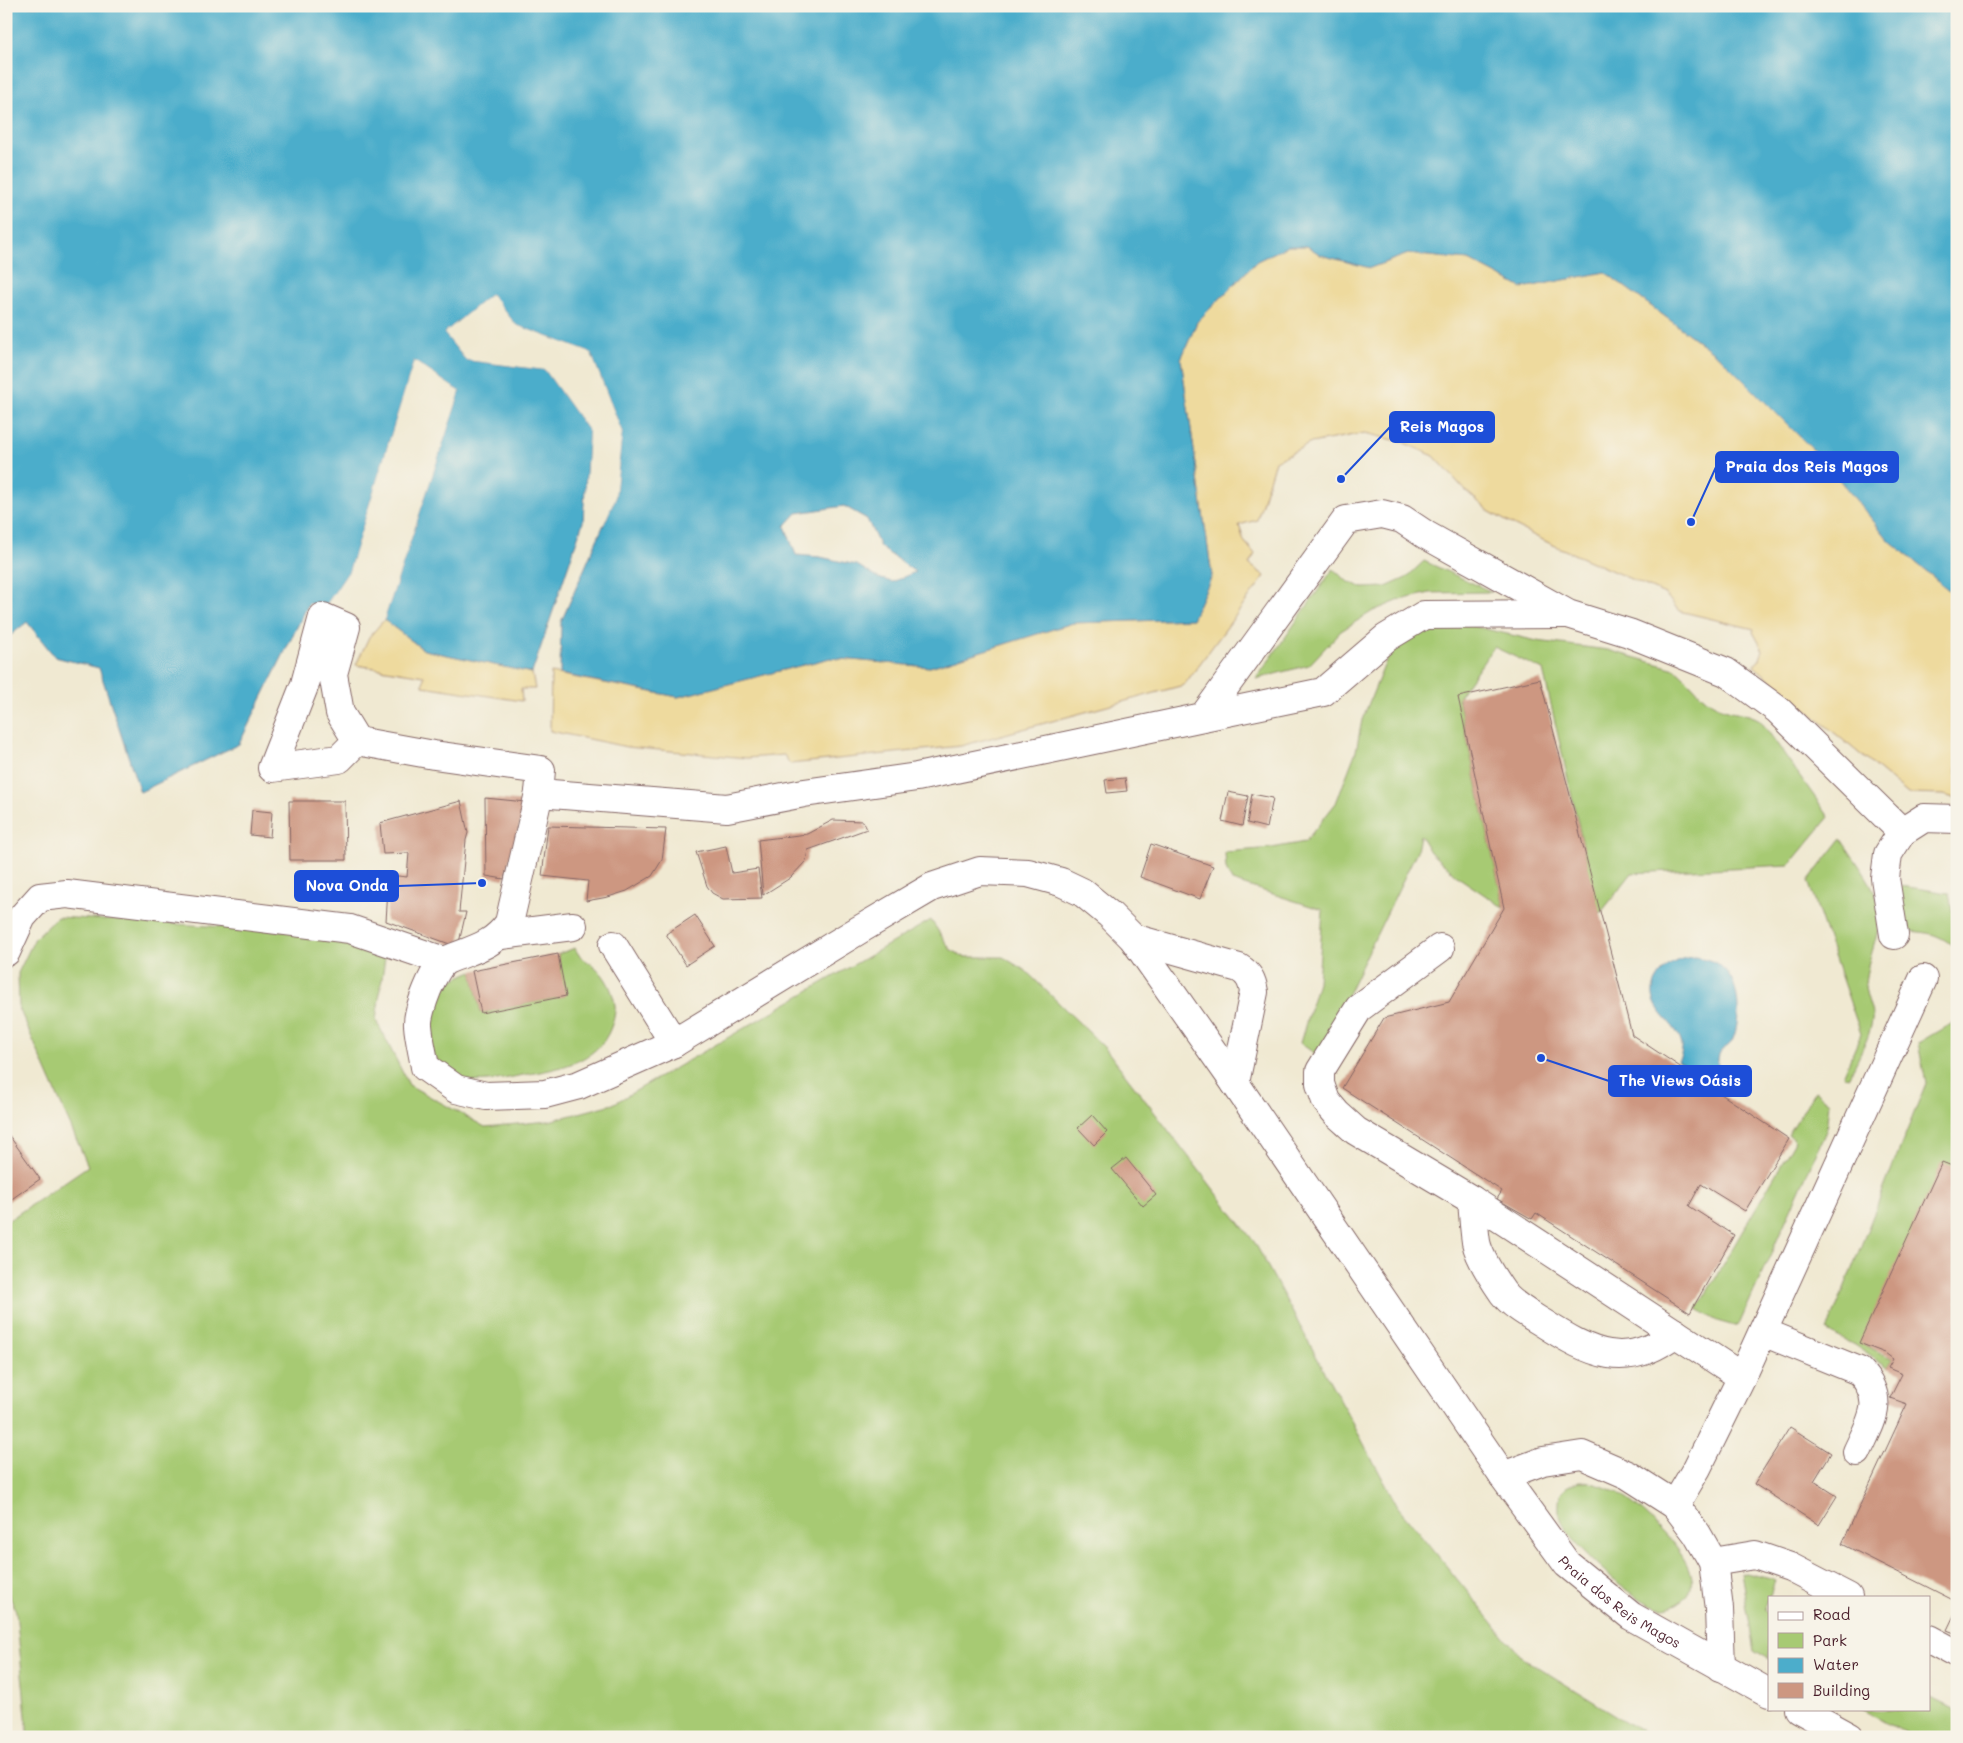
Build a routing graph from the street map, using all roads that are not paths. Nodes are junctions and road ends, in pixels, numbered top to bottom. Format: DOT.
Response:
graph roads {
  1 [pos="1568,614"];
  2 [pos="1203,716"];
  3 [pos="357,742"];
  4 [pos="539,792"];
  5 [pos="1957,819"];
  6 [pos="1902,832"];
  7 [pos="573,926"];
  8 [pos="501,935"];
  9 [pos="1894,935"];
  10 [pos="1133,938"];
  11 [pos="613,945"];
  12 [pos="1440,948"];
  13 [pos="6,952"];
  14 [pos="444,961"];
  15 [pos="1923,979"];
  16 [pos="674,1043"];
  17 [pos="1235,1083"];
  18 [pos="1472,1200"];
  19 [pos="1763,1332"];
  20 [pos="1675,1333"];
  21 [pos="1742,1377"];
  22 [pos="1857,1452"];
  23 [pos="1503,1476"];
  24 [pos="1675,1505"];
  25 [pos="1712,1562"];
  26 [pos="1846,1596"];
  27 [pos="1930,1640"];
  28 [pos="1957,1654"];
  29 [pos="1721,1667"];
  30 [pos="1768,1692"];
  31 [pos="1801,1710"];
  32 [pos="1850,1737"];
  1 -- 2 [label="street"];
  1 -- 2 [label="street"];
  1 -- 6 [label="street"];
  2 -- 4 [label="street"];
  3 -- 3 [label="street"];
  3 -- 4 [label="street"];
  4 -- 8 [label="street"];
  5 -- 6 [label="street"];
  6 -- 9 [label="street"];
  7 -- 8 [label="street"];
  8 -- 14 [label="street"];
  10 -- 16 [label="street, Praia dos Reis Magos"];
  10 -- 17 [label="street, Praia dos Reis Magos"];
  10 -- 17 [label="street"];
  11 -- 16 [label="street"];
  12 -- 18 [label="street"];
  13 -- 14 [label="street"];
  14 -- 16 [label="street, Praia dos Reis Magos"];
  15 -- 19 [label="street"];
  17 -- 23 [label="street, Praia dos Reis Magos"];
  18 -- 20 [label="street"];
  18 -- 20 [label="street"];
  19 -- 21 [label="street"];
  19 -- 22 [label="street"];
  20 -- 21 [label="street"];
  21 -- 24 [label="street"];
  23 -- 24 [label="street"];
  23 -- 29 [label="street, Praia dos Reis Magos"];
  24 -- 25 [label="street"];
  25 -- 26 [label="street"];
  25 -- 29 [label="street"];
  27 -- 28 [label="street"];
  29 -- 30 [label="street, Praia dos Reis Magos"];
  31 -- 32 [label="street"];
}
